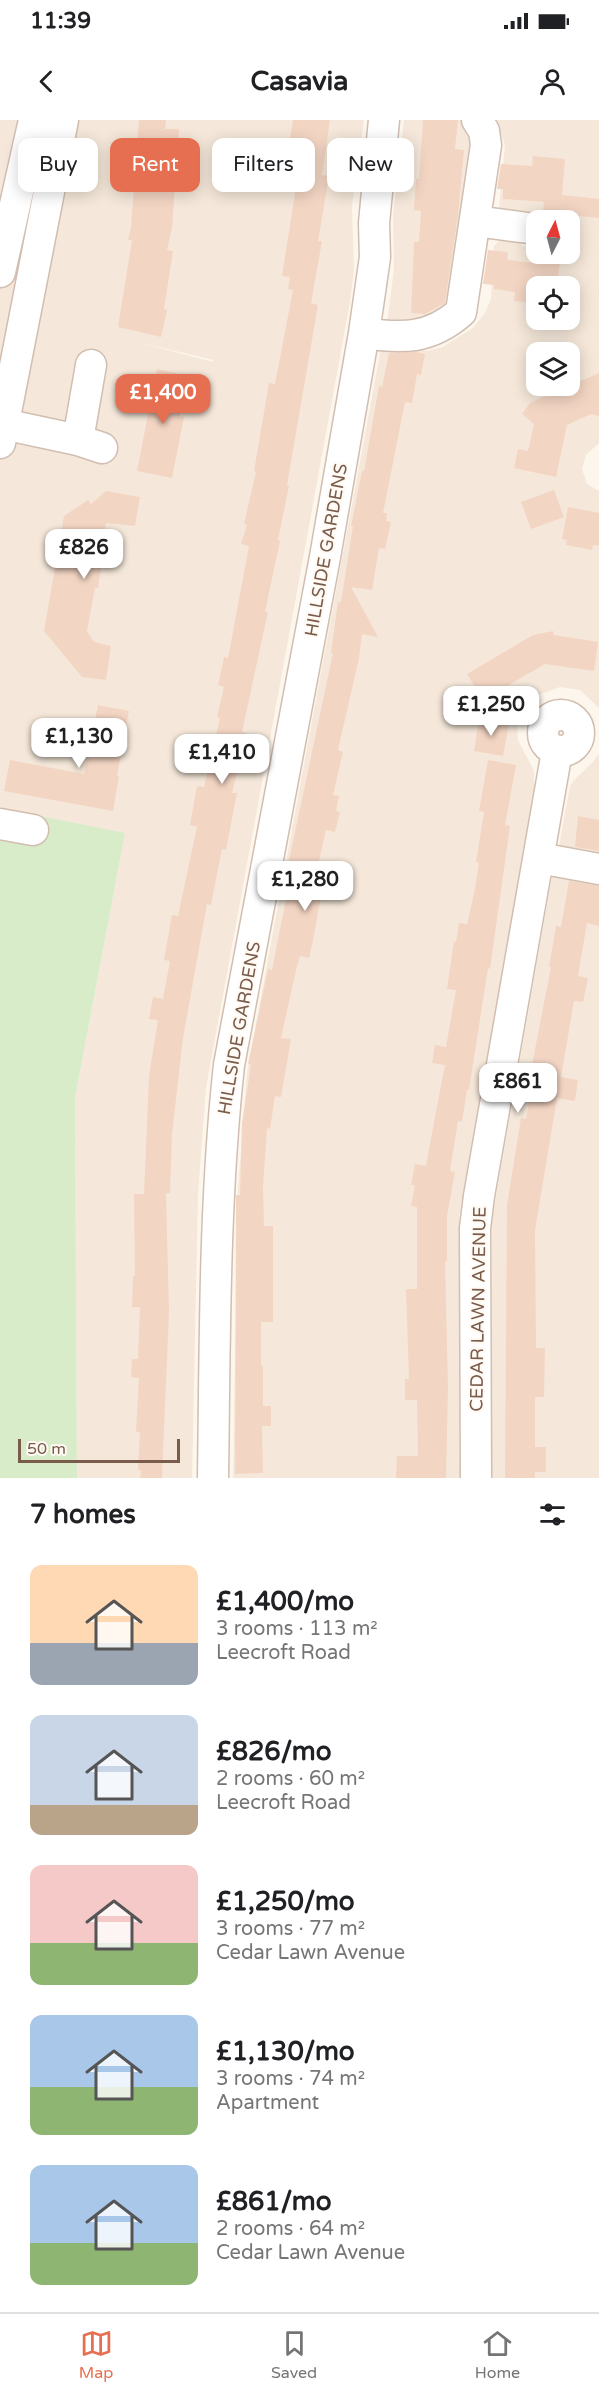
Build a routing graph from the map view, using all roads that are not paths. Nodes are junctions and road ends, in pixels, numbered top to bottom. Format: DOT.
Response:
graph roads {
  1 [pos="34,120"];
  2 [pos="63,120"];
  3 [pos="384,120"];
  4 [pos="477,120"];
  5 [pos="475,221"];
  6 [pos="526,228"];
  7 [pos="1,266"];
  8 [pos="364,333"];
  9 [pos="91,365"];
  10 [pos="2,433"];
  11 [pos="557,751"];
  12 [pos="0,824"];
  13 [pos="33,830"];
  14 [pos="539,858"];
  15 [pos="599,869"];
  16 [pos="213,1478"];
  17 [pos="476,1478"];
  1 -- 7 [label="street"];
  2 -- 10 [label="street"];
  3 -- 8 [label="street, HILLSIDE GARDENS"];
  4 -- 5 [label="street"];
  5 -- 6 [label="street"];
  5 -- 8 [label="street"];
  8 -- 16 [label="street, HILLSIDE GARDENS"];
  9 -- 10 [label="street"];
  11 -- 14 [label="street, CEDAR LAWN AVENUE"];
  12 -- 13 [label="street"];
  14 -- 15 [label="street"];
  14 -- 17 [label="street, CEDAR LAWN AVENUE"];
}
